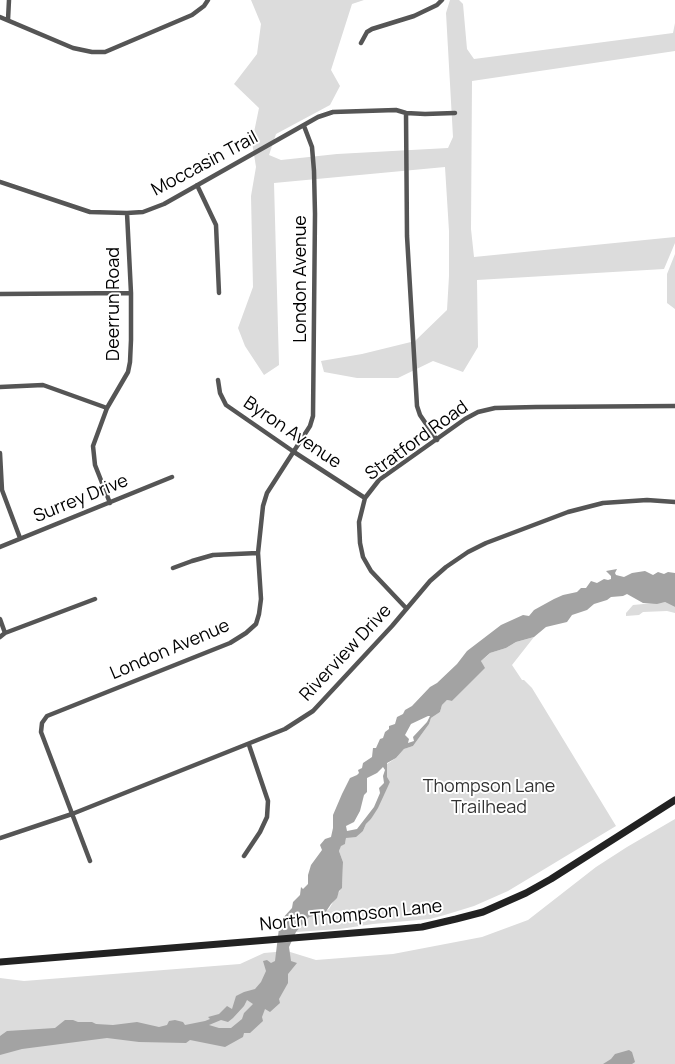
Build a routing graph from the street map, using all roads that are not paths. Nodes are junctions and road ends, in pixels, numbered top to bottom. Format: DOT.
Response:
graph roads {
  1 [pos="9,0"];
  2 [pos="208,0"];
  3 [pos="442,0"];
  4 [pos="0,17"];
  5 [pos="8,20"];
  6 [pos="361,43"];
  7 [pos="406,113"];
  8 [pos="455,113"];
  9 [pos="304,126"];
  10 [pos="0,182"];
  11 [pos="197,185"];
  12 [pos="127,214"];
  13 [pos="131,293"];
  14 [pos="219,293"];
  15 [pos="0,294"];
  16 [pos="218,380"];
  17 [pos="0,387"];
  18 [pos="675,406"];
  19 [pos="107,408"];
  20 [pos="437,440"];
  21 [pos="294,452"];
  22 [pos="0,453"];
  23 [pos="172,477"];
  24 [pos="365,498"];
  25 [pos="110,502"];
  26 [pos="675,502"];
  27 [pos="20,538"];
  28 [pos="0,547"];
  29 [pos="258,554"];
  30 [pos="173,568"];
  31 [pos="95,598"];
  32 [pos="406,608"];
  33 [pos="0,620"];
  34 [pos="6,634"];
  35 [pos="0,637"];
  36 [pos="249,745"];
  37 [pos="675,800"];
  38 [pos="72,814"];
  39 [pos="0,838"];
  40 [pos="244,856"];
  41 [pos="90,861"];
  42 [pos="0,962"];
  1 -- 5 [label="street"];
  2 -- 5 [label="street"];
  3 -- 6 [label="street"];
  4 -- 5 [label="street"];
  7 -- 8 [label="street, Moccasin Trail"];
  7 -- 9 [label="street, Moccasin Trail"];
  7 -- 20 [label="street"];
  9 -- 11 [label="street, Moccasin Trail"];
  9 -- 21 [label="street, London Avenue"];
  10 -- 12 [label="street, Moccasin Trail"];
  11 -- 12 [label="street, Moccasin Trail"];
  11 -- 14 [label="street"];
  12 -- 13 [label="street, Deerrun Road"];
  13 -- 15 [label="street"];
  13 -- 19 [label="street, Deerrun Road"];
  16 -- 21 [label="street, Byron Avenue"];
  17 -- 19 [label="street"];
  18 -- 20 [label="street, Stratford Road"];
  19 -- 25 [label="street, Deerrun Road"];
  20 -- 24 [label="street, Stratford Road"];
  21 -- 24 [label="street, Byron Avenue"];
  21 -- 29 [label="street, London Avenue"];
  22 -- 27 [label="street"];
  23 -- 25 [label="street, Surrey Drive"];
  24 -- 32 [label="street, Stratford Road"];
  25 -- 27 [label="street, Surrey Drive"];
  26 -- 32 [label="street, Riverview Drive"];
  27 -- 28 [label="street, Surrey Drive"];
  29 -- 30 [label="street"];
  29 -- 38 [label="street, London Avenue"];
  31 -- 34 [label="street"];
  32 -- 36 [label="street, Riverview Drive"];
  33 -- 34 [label="street"];
  34 -- 35 [label="street"];
  36 -- 38 [label="street, Riverview Drive"];
  36 -- 40 [label="street"];
  37 -- 42 [label="main road, North Thompson Lane"];
  38 -- 39 [label="street, Riverview Drive"];
  38 -- 41 [label="street, London Avenue"];
}
